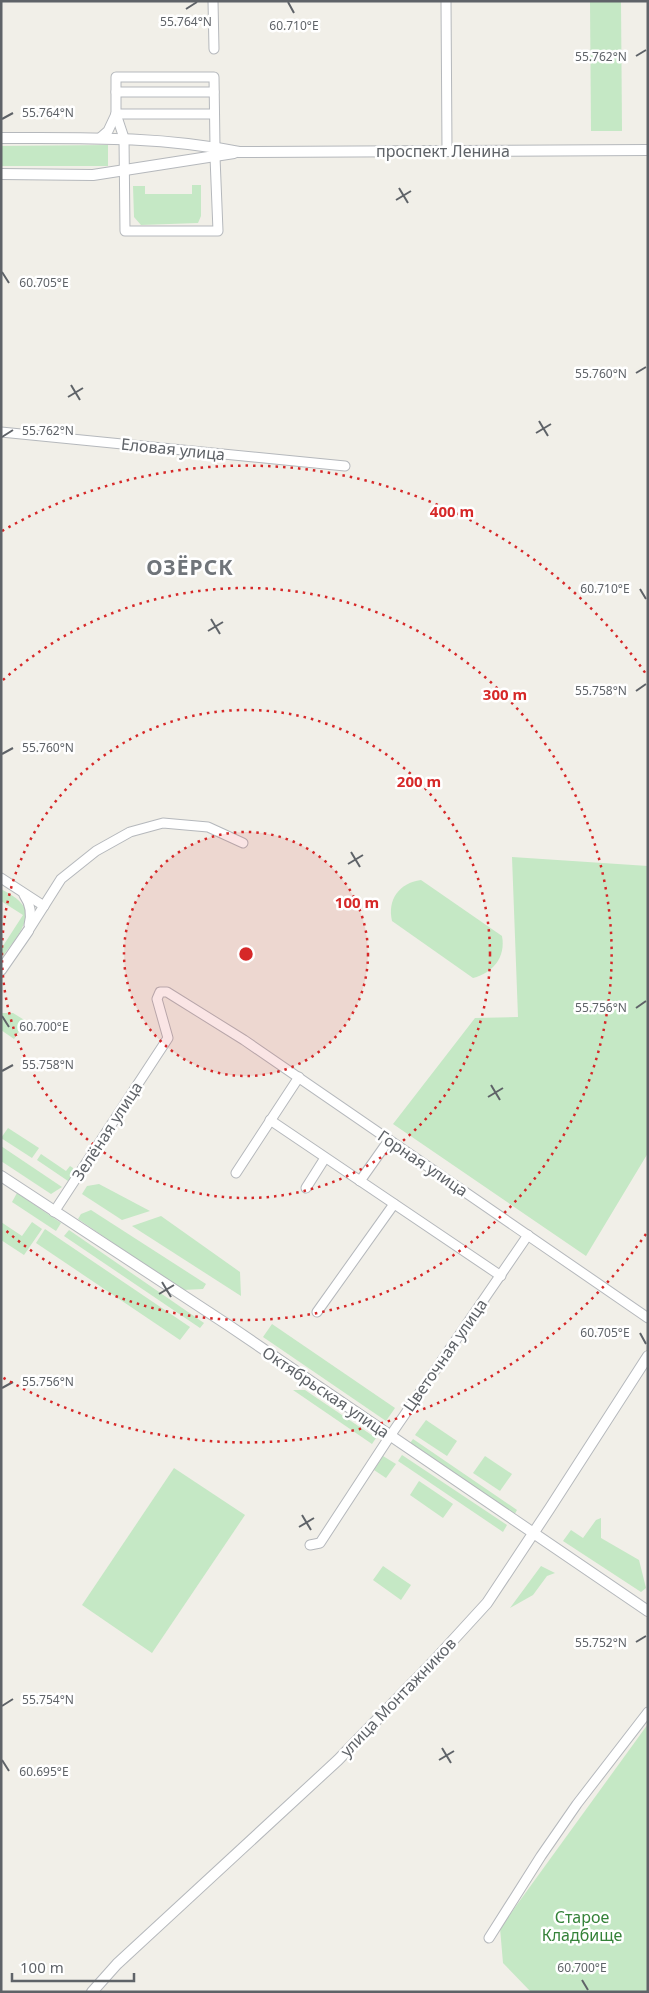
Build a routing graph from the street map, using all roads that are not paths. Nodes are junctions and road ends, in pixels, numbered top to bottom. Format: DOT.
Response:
graph roads {
  1 [pos="213,1"];
  2 [pos="446,1"];
  3 [pos="214,49"];
  4 [pos="116,92"];
  5 [pos="214,92"];
  6 [pos="116,114"];
  7 [pos="214,114"];
  8 [pos="1,138"];
  9 [pos="100,138"];
  10 [pos="124,138"];
  11 [pos="447,150"];
  12 [pos="648,150"];
  13 [pos="215,152"];
  14 [pos="124,170"];
  15 [pos="1,174"];
  16 [pos="1,432"];
  17 [pos="345,466"];
  18 [pos="243,843"];
  19 [pos="1,878"];
  20 [pos="18,889"];
  21 [pos="44,906"];
  22 [pos="28,931"];
  23 [pos="1,970"];
  24 [pos="197,1009"];
  25 [pos="298,1078"];
  26 [pos="270,1120"];
  27 [pos="389,1140"];
  28 [pos="325,1158"];
  29 [pos="236,1173"];
  30 [pos="1,1176"];
  31 [pos="360,1181"];
  32 [pos="306,1188"];
  33 [pos="394,1204"];
  34 [pos="54,1212"];
  35 [pos="528,1235"];
  36 [pos="500,1276"];
  37 [pos="317,1312"];
  38 [pos="648,1318"];
  39 [pos="648,1356"];
  40 [pos="390,1436"];
  41 [pos="534,1534"];
  42 [pos="310,1545"];
  43 [pos="648,1611"];
  44 [pos="648,1712"];
  45 [pos="489,1938"];
  46 [pos="92,1992"];
  1 -- 3 [label="street"];
  2 -- 11 [label="street"];
  4 -- 5 [label="street"];
  4 -- 5 [label="street"];
  4 -- 6 [label="street"];
  5 -- 7 [label="street"];
  6 -- 7 [label="street"];
  6 -- 9 [label="street"];
  6 -- 10 [label="street"];
  7 -- 13 [label="street"];
  8 -- 9 [label="street, проспект Ленина"];
  9 -- 10 [label="street, проспект Ленина"];
  10 -- 13 [label="street, проспект Ленина"];
  10 -- 14 [label="street"];
  11 -- 12 [label="street, проспект Ленина"];
  11 -- 13 [label="street, проспект Ленина"];
  13 -- 14 [label="street, проспект Ленина"];
  13 -- 14 [label="street"];
  14 -- 15 [label="street, проспект Ленина"];
  16 -- 17 [label="street, Еловая улица"];
  18 -- 21 [label="street"];
  19 -- 20 [label="street"];
  20 -- 21 [label="street"];
  20 -- 22 [label="street"];
  21 -- 22 [label="street"];
  22 -- 23 [label="street"];
  24 -- 25 [label="street, Горная улица"];
  24 -- 34 [label="street, Зелёная улица"];
  25 -- 26 [label="street"];
  25 -- 27 [label="street, Горная улица"];
  26 -- 28 [label="street"];
  26 -- 29 [label="street"];
  27 -- 31 [label="street"];
  27 -- 35 [label="street, Горная улица"];
  28 -- 31 [label="street"];
  28 -- 32 [label="street"];
  30 -- 34 [label="street, Октябрьская улица"];
  31 -- 33 [label="street"];
  33 -- 36 [label="street"];
  33 -- 37 [label="street"];
  34 -- 40 [label="street, Октябрьская улица"];
  35 -- 36 [label="street, Цветочная улица"];
  35 -- 38 [label="street, Горная улица"];
  36 -- 40 [label="street, Цветочная улица"];
  39 -- 41 [label="street, улица Монтажников"];
  40 -- 41 [label="street, Октябрьская улица"];
  40 -- 42 [label="street, Цветочная улица"];
  41 -- 43 [label="street, Октябрьская улица"];
  41 -- 46 [label="street, улица Монтажников"];
  44 -- 45 [label="street"];
}
